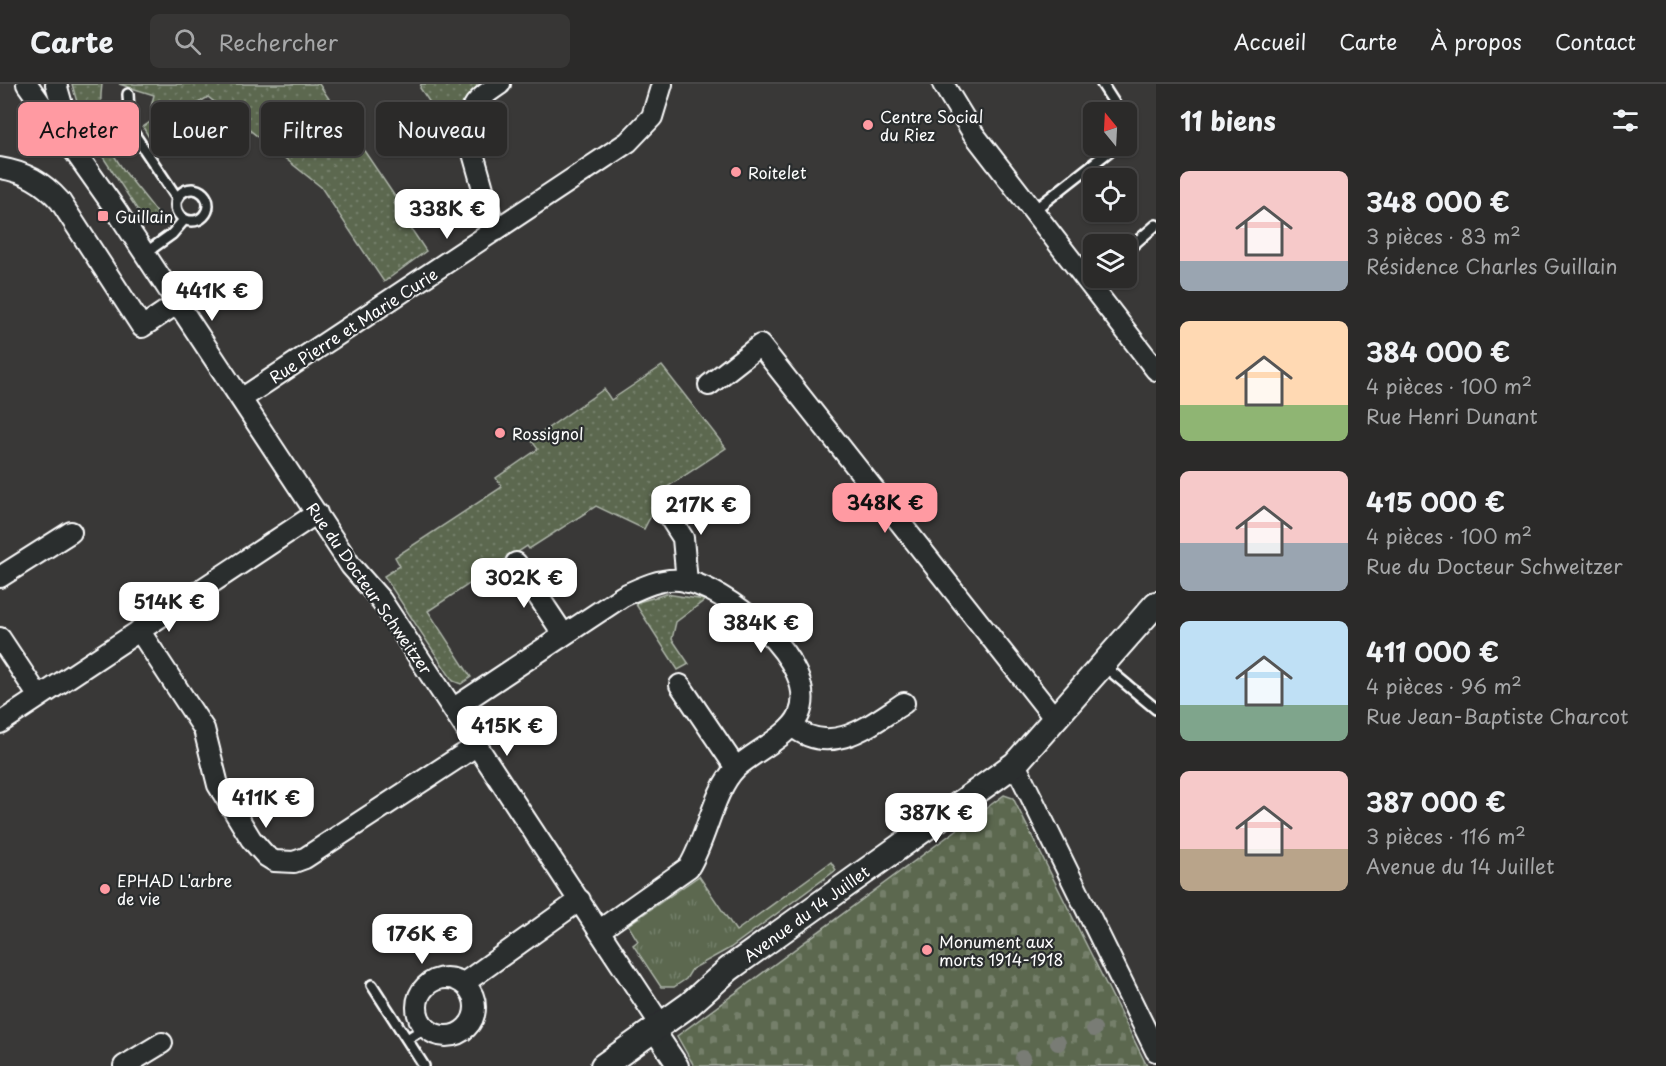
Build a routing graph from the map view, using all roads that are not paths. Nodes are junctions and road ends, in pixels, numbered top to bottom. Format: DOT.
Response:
graph roads {
  1 [pos="27,84"];
  2 [pos="56,84"];
  3 [pos="500,84"];
  4 [pos="662,84"];
  5 [pos="943,84"];
  6 [pos="1102,84"];
  7 [pos="128,94"];
  8 [pos="40,102"];
  9 [pos="61,102"];
  10 [pos="1114,102"];
  11 [pos="78,156"];
  12 [pos="1103,156"];
  13 [pos="0,168"];
  14 [pos="177,198"];
  15 [pos="1033,211"];
  16 [pos="184,220"];
  17 [pos="1156,225"];
  18 [pos="495,231"];
  19 [pos="1137,241"];
  20 [pos="144,254"];
  21 [pos="1083,269"];
  22 [pos="1098,288"];
  23 [pos="178,303"];
  24 [pos="1156,370"];
  25 [pos="710,385"];
  26 [pos="241,399"];
  27 [pos="663,507"];
  28 [pos="317,513"];
  29 [pos="71,532"];
  30 [pos="516,563"];
  31 [pos="0,577"];
  32 [pos="687,582"];
  33 [pos="1156,604"];
  34 [pos="139,630"];
  35 [pos="564,635"];
  36 [pos="0,638"];
  37 [pos="1103,665"];
  38 [pos="680,685"];
  39 [pos="39,697"];
  40 [pos="904,703"];
  41 [pos="454,708"];
  42 [pos="1156,710"];
  43 [pos="1055,720"];
  44 [pos="0,723"];
  45 [pos="792,726"];
  46 [pos="476,746"];
  47 [pos="1015,764"];
  48 [pos="736,768"];
  49 [pos="580,900"];
  50 [pos="600,930"];
  51 [pos="464,982"];
  52 [pos="372,985"];
  53 [pos="658,1027"];
  54 [pos="425,1028"];
  55 [pos="407,1038"];
  56 [pos="162,1043"];
  57 [pos="1156,1051"];
  58 [pos="124,1066"];
  59 [pos="424,1066"];
  60 [pos="603,1066"];
  61 [pos="678,1066"];
  1 -- 8 [label="street, Rue du Docteur Schweitzer"];
  2 -- 9 [label="street, Rue du Docteur Schweitzer"];
  3 -- 18 [label="street"];
  4 -- 18 [label="street, Rue Pierre et Marie Curie"];
  5 -- 15 [label="street"];
  6 -- 10 [label="lane"];
  7 -- 14 [label="lane"];
  11 -- 20 [label="street, Rue du Docteur Schweitzer"];
  12 -- 15 [label="lane"];
  13 -- 23 [label="street"];
  14 -- 16 [label="lane"];
  14 -- 16 [label="lane"];
  15 -- 21 [label="street"];
  16 -- 20 [label="lane"];
  17 -- 19 [label="lane"];
  18 -- 26 [label="street, Rue Pierre et Marie Curie"];
  20 -- 23 [label="street, Rue du Docteur Schweitzer"];
  22 -- 24 [label="street"];
  23 -- 26 [label="street, Rue du Docteur Schweitzer"];
  25 -- 43 [label="street"];
  26 -- 28 [label="street, Rue du Docteur Schweitzer"];
  27 -- 32 [label="street"];
  28 -- 34 [label="street"];
  28 -- 41 [label="street, Rue du Docteur Schweitzer"];
  29 -- 31 [label="street"];
  30 -- 35 [label="street"];
  32 -- 35 [label="street"];
  32 -- 45 [label="street"];
  33 -- 37 [label="street, Avenue du 14 Juillet"];
  34 -- 39 [label="street"];
  34 -- 46 [label="street"];
  35 -- 41 [label="street"];
  36 -- 39 [label="street"];
  37 -- 42 [label="lane"];
  37 -- 43 [label="street, Avenue du 14 Juillet"];
  38 -- 48 [label="street"];
  39 -- 44 [label="street"];
  40 -- 45 [label="street"];
  41 -- 46 [label="street, Rue du Docteur Schweitzer"];
  43 -- 47 [label="street, Avenue du 14 Juillet"];
  45 -- 48 [label="street"];
  46 -- 49 [label="street, Rue du Docteur Schweitzer"];
  47 -- 53 [label="street, Avenue du 14 Juillet"];
  47 -- 57 [label="street"];
  48 -- 50 [label="street"];
  49 -- 50 [label="street, Rue du Docteur Schweitzer"];
  49 -- 51 [label="street"];
  50 -- 53 [label="street, Rue du Docteur Schweitzer"];
  51 -- 54 [label="street"];
  51 -- 54 [label="street"];
  52 -- 55 [label="lane"];
  53 -- 60 [label="street, Avenue du 14 Juillet"];
  53 -- 61 [label="street, Rue du Docteur Schweitzer"];
  54 -- 55 [label="lane"];
  55 -- 59 [label="lane"];
  56 -- 58 [label="street"];
}
